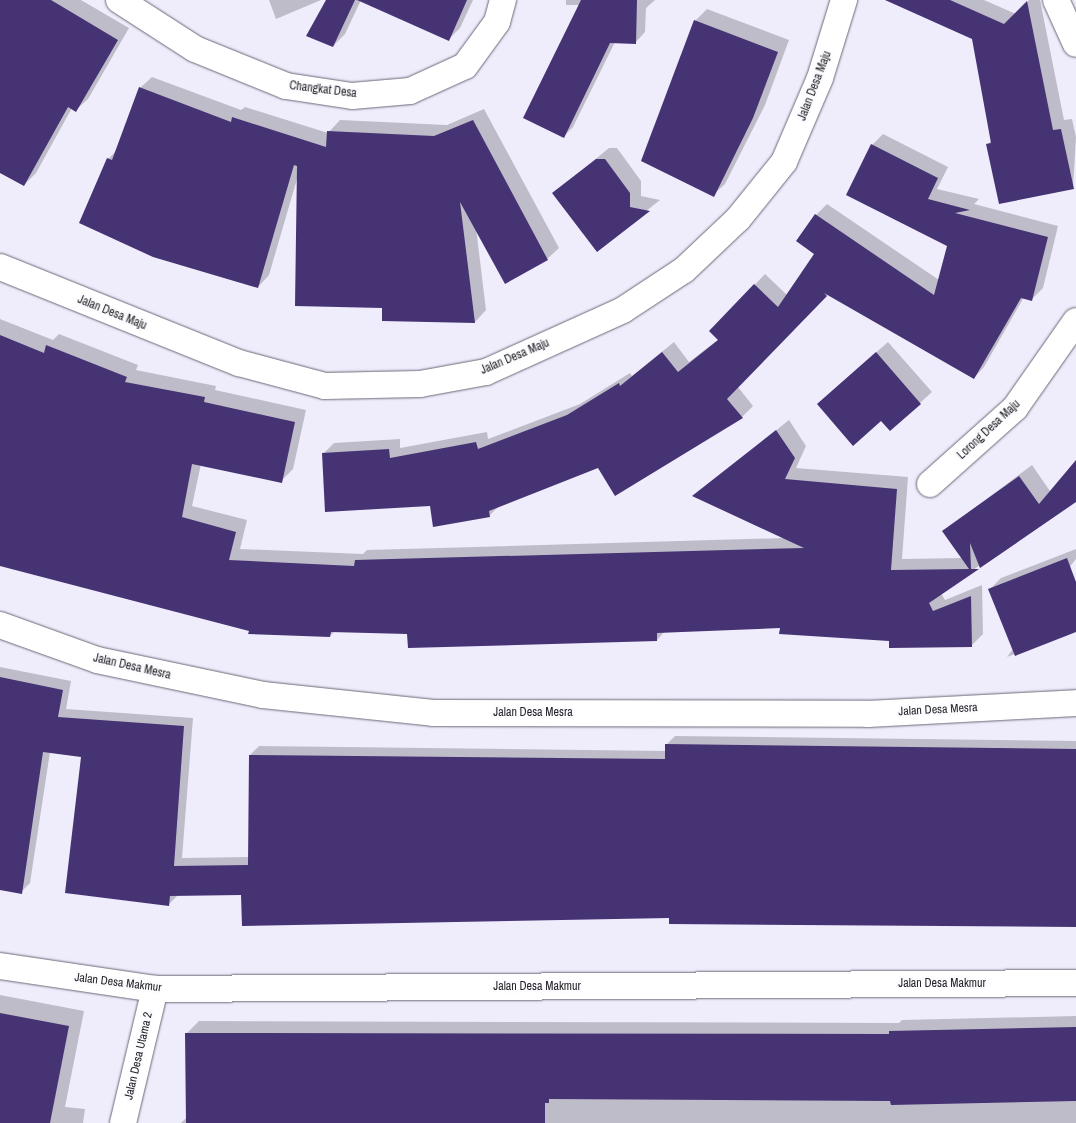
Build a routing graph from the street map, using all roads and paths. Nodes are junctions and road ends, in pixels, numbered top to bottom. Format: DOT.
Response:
graph roads {
  1 [pos="119,0"];
  2 [pos="503,0"];
  3 [pos="844,0"];
  4 [pos="1056,0"];
  5 [pos="1076,44"];
  6 [pos="0,268"];
  7 [pos="1076,322"];
  8 [pos="930,484"];
  9 [pos="0,625"];
  10 [pos="1076,703"];
  11 [pos="0,966"];
  12 [pos="1076,984"];
  13 [pos="154,989"];
  14 [pos="123,1123"];
  1 -- 2 [label="street, Changkat Desa"];
  3 -- 6 [label="street, Jalan Desa Maju"];
  4 -- 5 [label="street"];
  7 -- 8 [label="street, Lorong Desa Maju"];
  9 -- 10 [label="street, Jalan Desa Mesra"];
  11 -- 13 [label="street, Jalan Desa Makmur"];
  12 -- 13 [label="street, Jalan Desa Makmur"];
  13 -- 14 [label="street, Jalan Desa Utama 2"];
}
